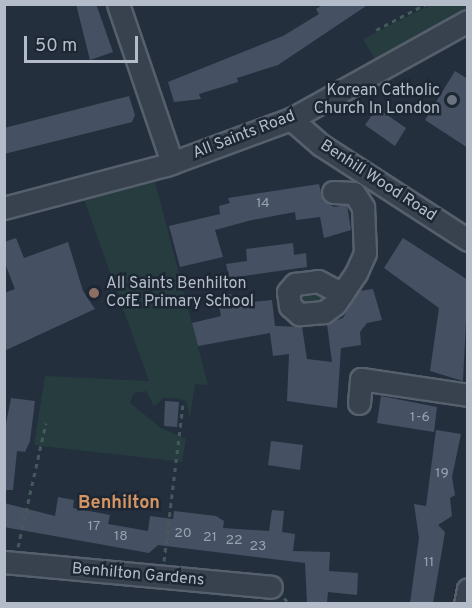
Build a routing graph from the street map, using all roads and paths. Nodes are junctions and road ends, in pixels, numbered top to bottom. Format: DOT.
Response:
graph roads {
  1 [pos="118,4"];
  2 [pos="426,4"];
  3 [pos="468,21"];
  4 [pos="376,30"];
  5 [pos="291,119"];
  6 [pos="172,163"];
  7 [pos="365,174"];
  8 [pos="4,208"];
  9 [pos="468,240"];
  10 [pos="342,294"];
  11 [pos="468,395"];
  12 [pos="359,403"];
  13 [pos="183,405"];
  14 [pos="46,423"];
  15 [pos="10,562"];
  16 [pos="162,577"];
  17 [pos="271,587"];
  18 [pos="468,589"];
  19 [pos="465,603"];
  1 -- 6 [label="street"];
  2 -- 4 [label="path"];
  3 -- 5 [label="street, All Saints Road"];
  5 -- 6 [label="street, All Saints Road"];
  5 -- 7 [label="street, Benhill Wood Road"];
  6 -- 8 [label="street, All Saints Road"];
  7 -- 9 [label="street, Benhill Wood Road"];
  7 -- 10 [label="street"];
  11 -- 12 [label="street"];
  13 -- 16 [label="path"];
  14 -- 15 [label="path"];
  15 -- 16 [label="street, Benhilton Gardens"];
  16 -- 17 [label="street, Benhilton Gardens"];
  18 -- 19 [label="street"];
}
